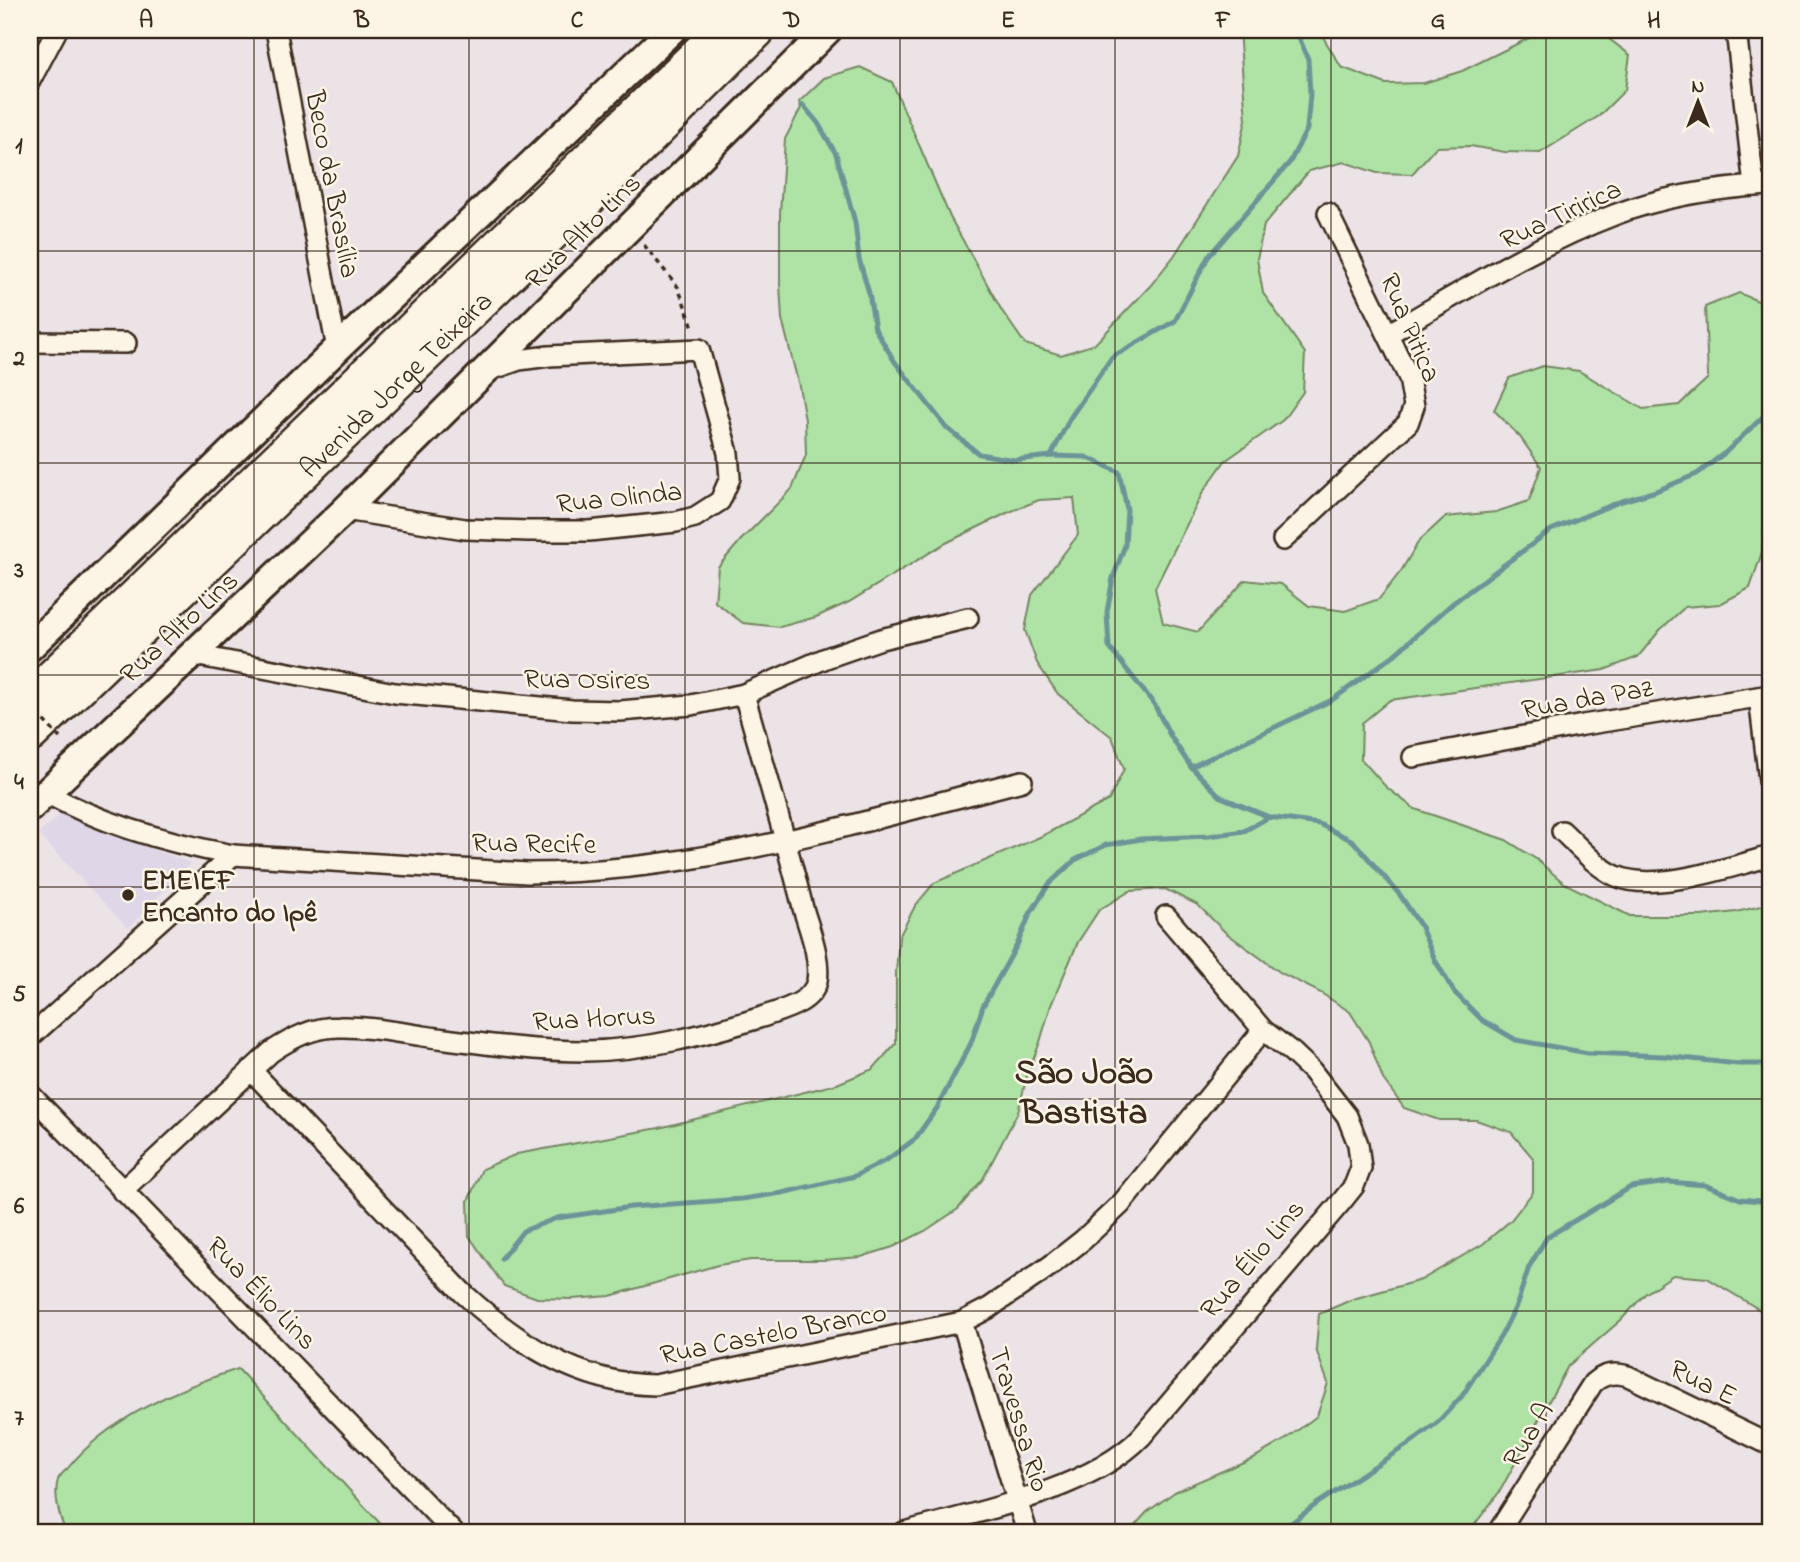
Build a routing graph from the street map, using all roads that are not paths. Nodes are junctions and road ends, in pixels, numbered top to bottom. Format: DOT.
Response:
graph roads {
  1 [pos="57,30"];
  2 [pos="276,30"];
  3 [pos="672,30"];
  4 [pos="724,30"];
  5 [pos="757,30"];
  6 [pos="828,30"];
  7 [pos="1736,30"];
  8 [pos="30,81"];
  9 [pos="1762,186"];
  10 [pos="1328,213"];
  11 [pos="1388,334"];
  12 [pos="30,342"];
  13 [pos="126,342"];
  14 [pos="337,349"];
  15 [pos="484,373"];
  16 [pos="345,510"];
  17 [pos="1283,540"];
  18 [pos="968,618"];
  19 [pos="30,647"];
  20 [pos="194,655"];
  21 [pos="744,694"];
  22 [pos="1765,696"];
  23 [pos="30,699"];
  24 [pos="45,736"];
  25 [pos="1413,757"];
  26 [pos="1022,781"];
  27 [pos="1770,789"];
  28 [pos="38,800"];
  29 [pos="1562,831"];
  30 [pos="786,840"];
  31 [pos="233,855"];
  32 [pos="1770,856"];
  33 [pos="1166,916"];
  34 [pos="1263,1030"];
  35 [pos="30,1037"];
  36 [pos="251,1070"];
  37 [pos="30,1094"];
  38 [pos="122,1191"];
  39 [pos="961,1322"];
  40 [pos="1611,1374"];
  41 [pos="1770,1445"];
  42 [pos="1017,1501"];
  43 [pos="453,1532"];
  44 [pos="904,1532"];
  45 [pos="1027,1532"];
  46 [pos="1498,1532"];
  1 -- 8 [label="street"];
  2 -- 14 [label="street, Beco da Brasília"];
  3 -- 14 [label="main road"];
  4 -- 23 [label="highway, Avenida Jorge Teixeira"];
  5 -- 24 [label="highway, Avenida Jorge Teixeira"];
  6 -- 15 [label="main road, Rua Alto Lins"];
  7 -- 9 [label="street"];
  9 -- 11 [label="street, Rua Tiririca"];
  10 -- 11 [label="street, Rua Pitica"];
  11 -- 17 [label="street, Rua Pitica"];
  12 -- 13 [label="street"];
  14 -- 19 [label="main road"];
  15 -- 16 [label="main road, Rua Alto Lins"];
  15 -- 16 [label="street, Rua Olinda"];
  16 -- 20 [label="main road, Rua Alto Lins"];
  18 -- 21 [label="street, Rua Osires"];
  20 -- 21 [label="street, Rua Osires"];
  20 -- 28 [label="main road, Rua Alto Lins"];
  21 -- 30 [label="street, Rua Horus"];
  22 -- 25 [label="street, Rua da Paz"];
  22 -- 27 [label="street"];
  26 -- 30 [label="street, Rua Recife"];
  28 -- 31 [label="street, Rua Recife"];
  29 -- 32 [label="street"];
  30 -- 31 [label="street, Rua Recife"];
  30 -- 36 [label="street, Rua Horus"];
  31 -- 35 [label="street"];
  33 -- 34 [label="street, Rua Élio Lins"];
  34 -- 39 [label="street, Rua Castelo Branco"];
  34 -- 42 [label="street, Rua Élio Lins"];
  36 -- 38 [label="street, Rua Horus"];
  36 -- 39 [label="street, Rua Castelo Branco"];
  37 -- 38 [label="street, Rua Élio Lins"];
  38 -- 43 [label="street, Rua Élio Lins"];
  39 -- 42 [label="street, Travessa Rio"];
  40 -- 41 [label="street, Rua E"];
  40 -- 46 [label="street, Rua A"];
  42 -- 44 [label="street, Rua Élio Lins"];
  42 -- 45 [label="street, Travessa Rio"];
}
